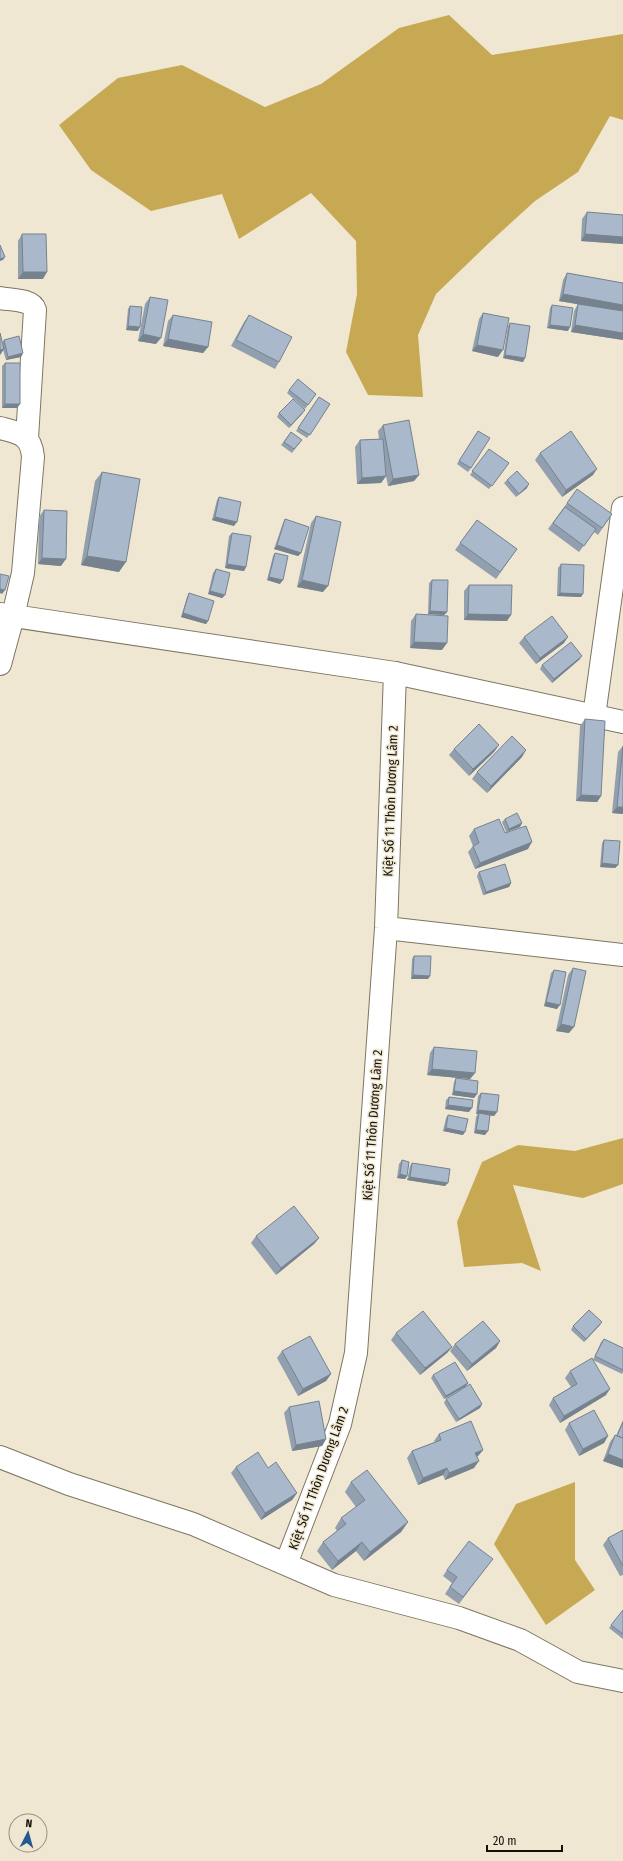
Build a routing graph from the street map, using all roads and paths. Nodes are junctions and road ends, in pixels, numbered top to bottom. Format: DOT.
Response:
graph roads {
  1 [pos="0,298"];
  2 [pos="0,428"];
  3 [pos="27,438"];
  4 [pos="623,508"];
  5 [pos="7,615"];
  6 [pos="0,664"];
  7 [pos="395,673"];
  8 [pos="594,716"];
  9 [pos="623,722"];
  10 [pos="386,928"];
  11 [pos="623,955"];
  12 [pos="0,1456"];
  13 [pos="286,1564"];
  14 [pos="623,1681"];
  1 -- 3 [label="street"];
  2 -- 3 [label="street"];
  3 -- 5 [label="street"];
  4 -- 8 [label="street"];
  5 -- 6 [label="street"];
  5 -- 7 [label="street"];
  7 -- 8 [label="street"];
  7 -- 10 [label="street, Kiệt Số 11 Thôn Dương Lâm 2"];
  8 -- 9 [label="street"];
  10 -- 11 [label="street"];
  10 -- 13 [label="street, Kiệt Số 11 Thôn Dương Lâm 2"];
  12 -- 13 [label="street"];
  13 -- 14 [label="street"];
}
